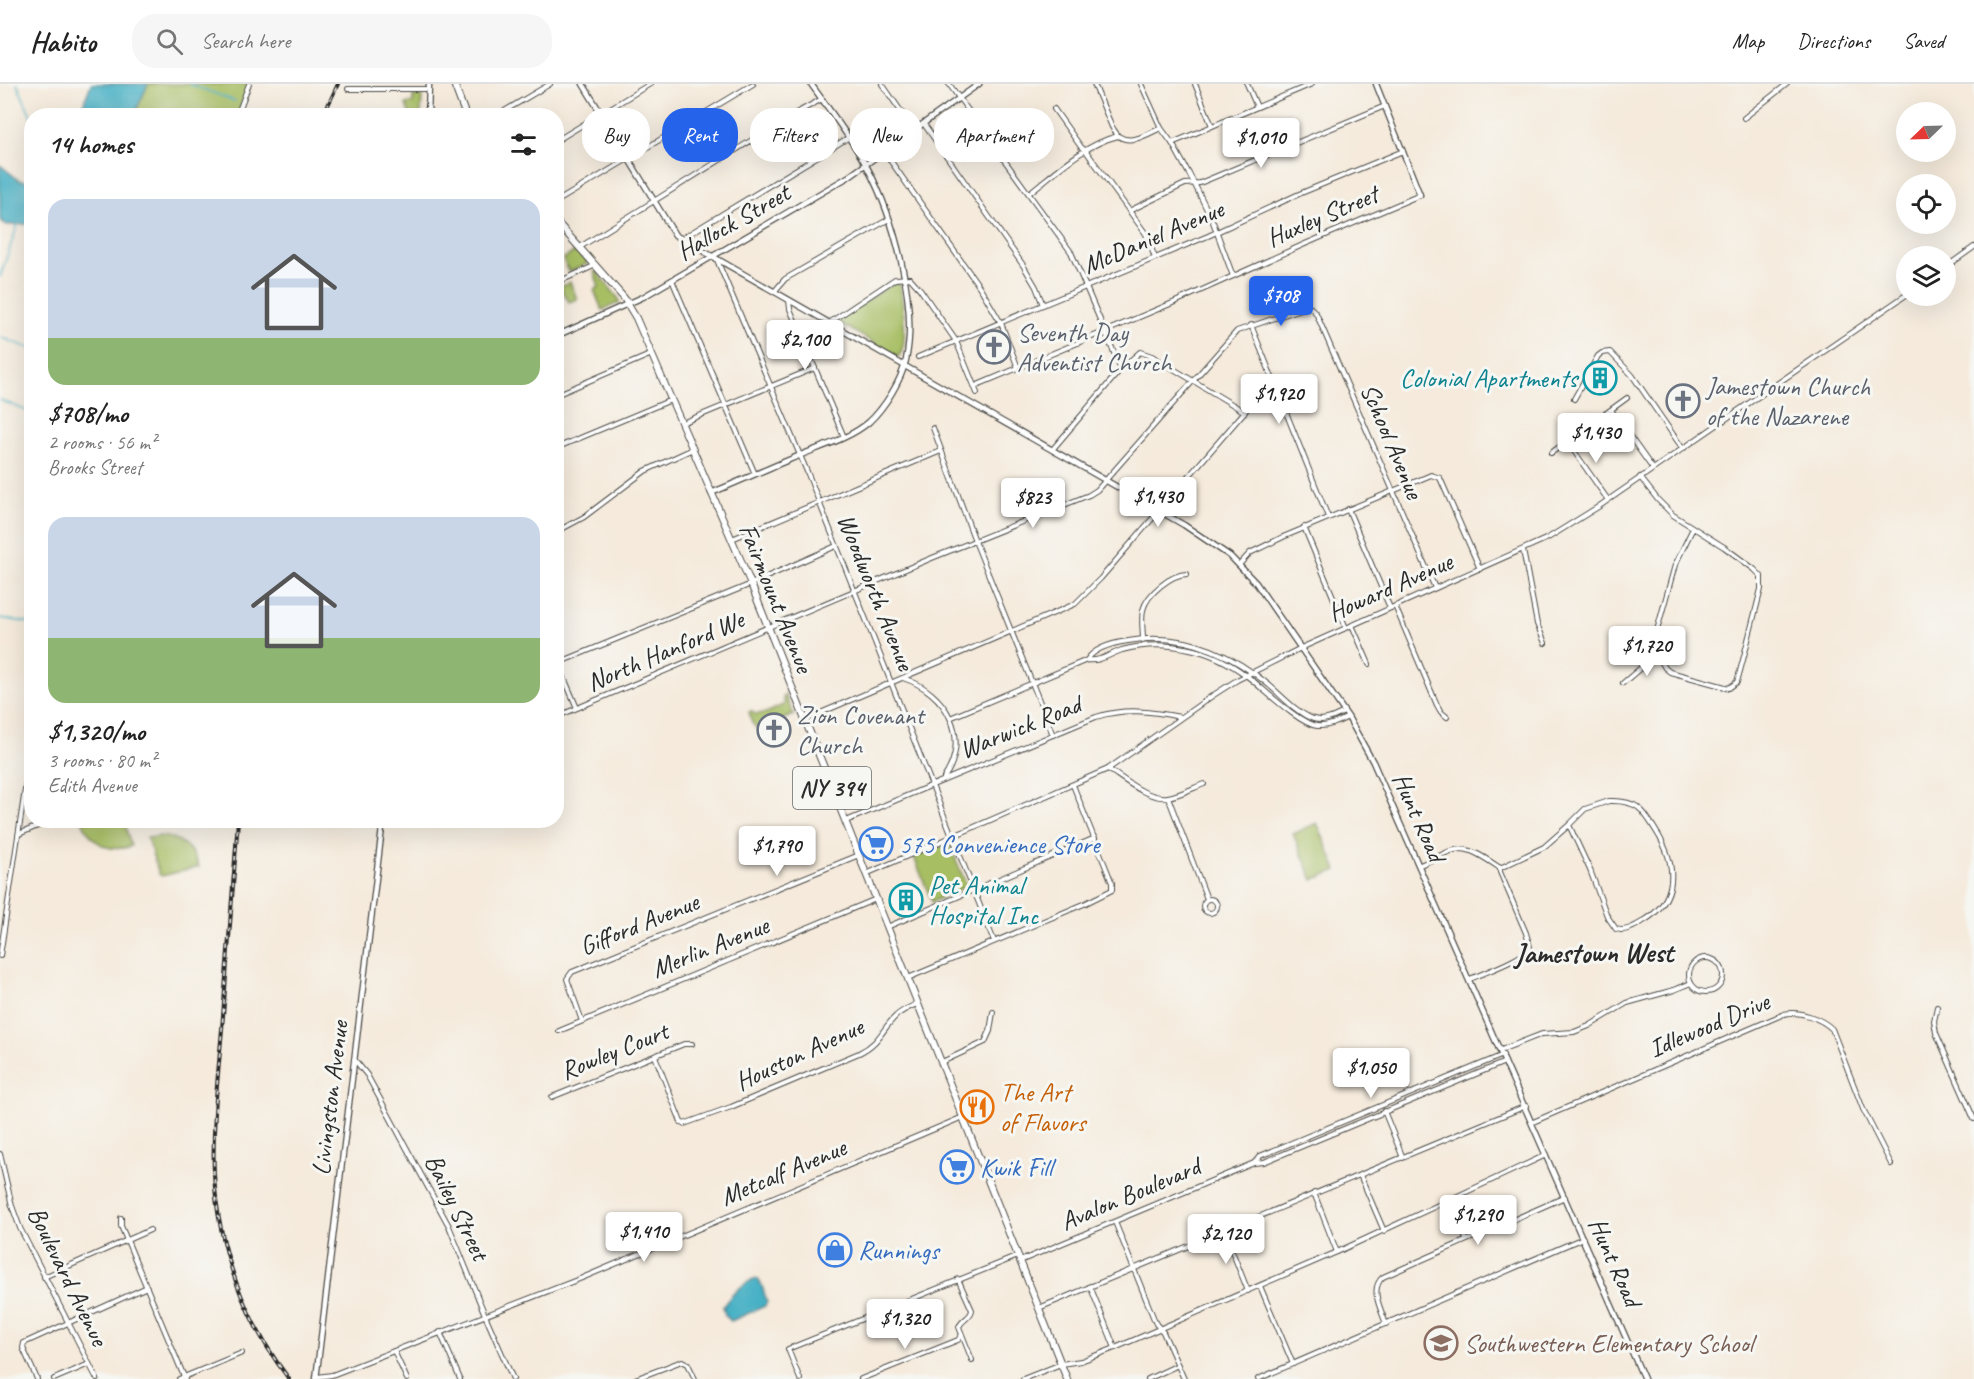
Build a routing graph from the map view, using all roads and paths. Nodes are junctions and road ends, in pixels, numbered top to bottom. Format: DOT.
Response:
graph roads {
  1 [pos="249,84"];
  2 [pos="454,84"];
  3 [pos="550,84"];
  4 [pos="583,84"];
  5 [pos="650,84"];
  6 [pos="753,84"];
  7 [pos="811,84"];
  8 [pos="882,84"];
  9 [pos="949,84"];
  10 [pos="979,84"];
  11 [pos="1094,84"];
  12 [pos="1141,84"];
  13 [pos="1194,84"];
  14 [pos="1247,84"];
  15 [pos="1376,84"];
  16 [pos="1787,84"];
  17 [pos="1308,85"];
  18 [pos="429,87"];
  19 [pos="348,89"];
  20 [pos="960,98"];
  21 [pos="822,99"];
  22 [pos="1385,106"];
  23 [pos="1257,107"];
  24 [pos="240,108"];
  25 [pos="428,108"];
  26 [pos="463,108"];
  27 [pos="510,108"];
  28 [pos="597,108"];
  29 [pos="611,108"];
  30 [pos="899,108"];
  31 [pos="1054,109"];
  32 [pos="1744,118"];
  33 [pos="924,124"];
  34 [pos="582,125"];
  35 [pos="1212,126"];
  36 [pos="1161,128"];
  37 [pos="564,136"];
  38 [pos="1118,136"];
  39 [pos="848,138"];
  40 [pos="1172,143"];
  41 [pos="650,145"];
  42 [pos="1086,151"];
  43 [pos="1403,151"];
  44 [pos="622,162"];
  45 [pos="629,162"];
  46 [pos="872,162"];
  47 [pos="891,162"];
  48 [pos="866,166"];
  49 [pos="1194,183"];
  50 [pos="1029,193"];
  51 [pos="1420,195"];
  52 [pos="564,197"];
  53 [pos="652,200"];
  54 [pos="1129,211"];
  55 [pos="889,219"];
  56 [pos="564,230"];
  57 [pos="1216,232"];
  58 [pos="680,239"];
  59 [pos="580,247"];
  60 [pos="1974,247"];
  61 [pos="712,256"];
  62 [pos="1155,258"];
  63 [pos="717,260"];
  64 [pos="1956,260"];
  65 [pos="596,265"];
  66 [pos="1233,276"];
  67 [pos="903,278"];
  68 [pos="564,279"];
  69 [pos="672,280"];
  70 [pos="1087,287"];
  71 [pos="774,292"];
  72 [pos="789,300"];
  73 [pos="1896,302"];
  74 [pos="629,304"];
  75 [pos="1042,305"];
  76 [pos="1001,322"];
  77 [pos="829,323"];
  78 [pos="1251,325"];
  79 [pos="564,332"];
  80 [pos="1106,332"];
  81 [pos="956,341"];
  82 [pos="651,354"];
  83 [pos="918,357"];
  84 [pos="904,365"];
  85 [pos="815,368"];
  86 [pos="1018,368"];
  87 [pos="1121,369"];
  88 [pos="1272,380"];
  89 [pos="1193,381"];
  90 [pos="975,386"];
  91 [pos="771,387"];
  92 [pos="564,392"];
  93 [pos="977,393"];
  94 [pos="1627,398"];
  95 [pos="671,399"];
  96 [pos="1574,399"];
  97 [pos="726,405"];
  98 [pos="1611,410"];
  99 [pos="1245,412"];
  100 [pos="681,424"];
  101 [pos="933,428"];
  102 [pos="844,437"];
  103 [pos="1567,441"];
  104 [pos="564,445"];
  105 [pos="1683,448"];
  106 [pos="693,449"];
  107 [pos="1052,450"];
  108 [pos="941,451"];
  109 [pos="1551,453"];
  110 [pos="800,455"];
  111 [pos="1653,469"];
  112 [pos="755,474"];
  113 [pos="1640,477"];
  114 [pos="1106,480"];
  115 [pos="1392,491"];
  116 [pos="711,493"];
  117 [pos="1608,500"];
  118 [pos="819,502"];
  119 [pos="1348,509"];
  120 [pos="1158,510"];
  121 [pos="1328,517"];
  122 [pos="1304,527"];
  123 [pos="564,528"];
  124 [pos="1693,528"];
  125 [pos="732,539"];
  126 [pos="975,541"];
  127 [pos="836,546"];
  128 [pos="1523,550"];
  129 [pos="1239,565"];
  130 [pos="1480,569"];
  131 [pos="1187,574"];
  132 [pos="751,584"];
  133 [pos="1435,588"];
  134 [pos="854,592"];
  135 [pos="1393,607"];
  136 [pos="1352,625"];
  137 [pos="1346,628"];
  138 [pos="767,629"];
  139 [pos="1011,632"];
  140 [pos="1143,640"];
  141 [pos="1545,644"];
  142 [pos="1301,648"];
  143 [pos="1657,654"];
  144 [pos="564,658"];
  145 [pos="1087,660"];
  146 [pos="1369,664"];
  147 [pos="1253,672"];
  148 [pos="1247,675"];
  149 [pos="564,677"];
  150 [pos="902,678"];
  151 [pos="891,683"];
  152 [pos="1032,683"];
  153 [pos="1623,683"];
  154 [pos="577,708"];
  155 [pos="1344,712"];
  156 [pos="564,714"];
  157 [pos="1181,717"];
  158 [pos="1348,717"];
  159 [pos="1447,717"];
  160 [pos="950,718"];
  161 [pos="804,720"];
  162 [pos="1053,735"];
  163 [pos="1108,769"];
  164 [pos="943,779"];
  165 [pos="931,784"];
  166 [pos="1204,784"];
  167 [pos="1073,785"];
  168 [pos="24,796"];
  169 [pos="1168,797"];
  170 [pos="846,820"];
  171 [pos="1569,825"];
  172 [pos="34,828"];
  173 [pos="382,828"];
  174 [pos="19,835"];
  175 [pos="952,837"];
  176 [pos="1095,838"];
  177 [pos="859,855"];
  178 [pos="1420,866"];
  179 [pos="1500,868"];
  180 [pos="866,874"];
  181 [pos="973,889"];
  182 [pos="876,899"];
  183 [pos="1207,899"];
  184 [pos="887,927"];
  185 [pos="994,941"];
  186 [pos="0,956"];
  187 [pos="908,978"];
  188 [pos="1470,979"];
  189 [pos="1691,983"];
  190 [pos="918,1003"];
  191 [pos="1937,1006"];
  192 [pos="993,1012"];
  193 [pos="582,1021"];
  194 [pos="559,1030"];
  195 [pos="692,1044"];
  196 [pos="1502,1052"];
  197 [pos="655,1056"];
  198 [pos="354,1059"];
  199 [pos="941,1062"];
  200 [pos="1506,1062"];
  201 [pos="552,1097"];
  202 [pos="1382,1106"];
  203 [pos="1526,1106"];
  204 [pos="1384,1112"];
  205 [pos="963,1118"];
  206 [pos="1974,1119"];
  207 [pos="1533,1122"];
  208 [pos="0,1154"];
  209 [pos="1547,1155"];
  210 [pos="1402,1158"];
  211 [pos="1254,1163"];
  212 [pos="1891,1164"];
  213 [pos="1360,1175"];
  214 [pos="1314,1193"];
  215 [pos="1565,1197"];
  216 [pos="1450,1201"];
  217 [pos="121,1218"];
  218 [pos="1115,1222"];
  219 [pos="150,1230"];
  220 [pos="1224,1231"];
  221 [pos="1384,1231"];
  222 [pos="1583,1238"];
  223 [pos="1466,1239"];
  224 [pos="127,1241"];
  225 [pos="1337,1252"];
  226 [pos="1019,1259"];
  227 [pos="1133,1268"];
  228 [pos="44,1277"];
  229 [pos="958,1279"];
  230 [pos="1090,1286"];
  231 [pos="1260,1286"];
  232 [pos="147,1287"];
  233 [pos="1248,1291"];
  234 [pos="1038,1308"];
  235 [pos="485,1315"];
  236 [pos="68,1322"];
  237 [pos="1386,1324"];
  238 [pos="1160,1329"];
  239 [pos="440,1332"];
  240 [pos="960,1337"];
  241 [pos="1115,1348"];
  242 [pos="394,1351"];
  243 [pos="242,1353"];
  244 [pos="972,1360"];
  245 [pos="89,1364"];
  246 [pos="1061,1364"];
  247 [pos="1293,1364"];
  248 [pos="1178,1365"];
  249 [pos="184,1378"];
  250 [pos="316,1378"];
  251 [pos="37,1379"];
  252 [pos="54,1379"];
  253 [pos="97,1379"];
  254 [pos="179,1379"];
  255 [pos="407,1379"];
  256 [pos="460,1379"];
  257 [pos="513,1379"];
  258 [pos="634,1379"];
  259 [pos="695,1379"];
  260 [pos="801,1379"];
  261 [pos="861,1379"];
  262 [pos="1023,1379"];
  263 [pos="1066,1379"];
  264 [pos="1148,1379"];
  265 [pos="1184,1379"];
  266 [pos="1258,1379"];
  267 [pos="1644,1379"];
  1 -- 24 [label="street"];
  2 -- 26 [label="main road"];
  3 -- 27 [label="street"];
  4 -- 28 [label="street"];
  5 -- 29 [label="street"];
  6 -- 41 [label="street"];
  7 -- 21 [label="street"];
  8 -- 30 [label="street"];
  9 -- 20 [label="street"];
  10 -- 20 [label="street, Hallock Street"];
  11 -- 38 [label="street"];
  12 -- 36 [label="street"];
  13 -- 35 [label="street"];
  14 -- 23 [label="street"];
  15 -- 22 [label="street"];
  16 -- 32 [label="street"];
  17 -- 23 [label="street"];
  18 -- 19 [label="street"];
  18 -- 25 [label="street"];
  20 -- 33 [label="street, Hallock Street"];
  20 -- 50 [label="street"];
  21 -- 39 [label="street"];
  21 -- 53 [label="street"];
  22 -- 43 [label="street"];
  22 -- 49 [label="street"];
  23 -- 35 [label="street"];
  31 -- 42 [label="street"];
  33 -- 75 [label="street"];
  34 -- 37 [label="street"];
  35 -- 40 [label="street"];
  36 -- 38 [label="street"];
  36 -- 40 [label="street"];
  38 -- 42 [label="street"];
  39 -- 48 [label="street"];
  39 -- 58 [label="street"];
  40 -- 49 [label="street"];
  42 -- 50 [label="street"];
  42 -- 54 [label="street"];
  43 -- 51 [label="street"];
  43 -- 57 [label="street, McDaniel Avenue"];
  44 -- 52 [label="street"];
  45 -- 53 [label="street"];
  46 -- 48 [label="street, Hallock Street"];
  47 -- 76 [label="street"];
  48 -- 55 [label="street"];
  48 -- 61 [label="street, Hallock Street"];
  49 -- 54 [label="street"];
  49 -- 57 [label="street"];
  50 -- 70 [label="street"];
  51 -- 66 [label="street, Huxley Street"];
  53 -- 58 [label="street"];
  53 -- 59 [label="street"];
  54 -- 62 [label="street"];
  55 -- 67 [label="street"];
  55 -- 71 [label="street"];
  56 -- 59 [label="main road, Fairmount Avenue / NY 394"];
  57 -- 62 [label="street, McDaniel Avenue"];
  57 -- 66 [label="street"];
  58 -- 61 [label="street, Hunt Road"];
  59 -- 65 [label="main road, Fairmount Avenue / NY 394"];
  60 -- 64 [label="street"];
  61 -- 63 [label="street, Hunt Road"];
  61 -- 69 [label="street, Hallock Street"];
  62 -- 70 [label="street, McDaniel Avenue"];
  63 -- 71 [label="street, Hunt Road"];
  63 -- 91 [label="street, Woodworth Avenue"];
  65 -- 68 [label="street"];
  65 -- 74 [label="main road, Fairmount Avenue / NY 394"];
  66 -- 80 [label="street, Huxley Street"];
  67 -- 77 [label="street"];
  67 -- 81 [label="street"];
  67 -- 84 [label="street"];
  69 -- 74 [label="street, Hallock Street"];
  69 -- 97 [label="street"];
  70 -- 75 [label="street, McDaniel Avenue"];
  70 -- 80 [label="street"];
  71 -- 72 [label="street, Hunt Road"];
  72 -- 77 [label="street, Hunt Road"];
  72 -- 85 [label="street"];
  73 -- 105 [label="street, Howard Avenue"];
  74 -- 79 [label="street, Hallock Street"];
  74 -- 82 [label="main road, Fairmount Avenue / NY 394"];
  75 -- 76 [label="street, McDaniel Avenue"];
  76 -- 81 [label="street, McDaniel Avenue"];
  76 -- 86 [label="street"];
  77 -- 84 [label="street, Hunt Road"];
  78 -- 88 [label="street"];
  78 -- 89 [label="street, North Hanford We"];
  78 -- 115 [label="street, School Avenue"];
  80 -- 86 [label="street, Huxley Street"];
  80 -- 87 [label="street"];
  81 -- 83 [label="street, McDaniel Avenue"];
  81 -- 90 [label="street"];
  82 -- 92 [label="street"];
  82 -- 95 [label="main road, Fairmount Avenue / NY 394"];
  84 -- 102 [label="street"];
  84 -- 107 [label="street, Hunt Road"];
  85 -- 91 [label="street"];
  85 -- 102 [label="street"];
  86 -- 90 [label="street, Huxley Street"];
  87 -- 89 [label="street"];
  87 -- 107 [label="street"];
  88 -- 99 [label="street"];
  88 -- 121 [label="street"];
  89 -- 99 [label="street"];
  89 -- 114 [label="street, North Hanford We"];
  90 -- 93 [label="street"];
  91 -- 97 [label="street"];
  91 -- 110 [label="street, Woodworth Avenue"];
  94 -- 98 [label="street"];
  95 -- 100 [label="main road, Fairmount Avenue / NY 394"];
  95 -- 104 [label="street"];
  96 -- 105 [label="street"];
  97 -- 100 [label="street"];
  97 -- 112 [label="street"];
  98 -- 103 [label="street"];
  98 -- 111 [label="street"];
  99 -- 120 [label="street"];
  100 -- 106 [label="main road, Fairmount Avenue / NY 394"];
  101 -- 108 [label="street"];
  102 -- 110 [label="street"];
  103 -- 109 [label="street"];
  103 -- 117 [label="street"];
  105 -- 111 [label="street, Howard Avenue"];
  106 -- 116 [label="main road, Fairmount Avenue / NY 394"];
  106 -- 123 [label="street"];
  107 -- 114 [label="street, Hunt Road"];
  108 -- 118 [label="street"];
  108 -- 126 [label="street"];
  110 -- 112 [label="street"];
  110 -- 118 [label="street, Woodworth Avenue"];
  111 -- 113 [label="street, Howard Avenue"];
  112 -- 116 [label="street"];
  113 -- 117 [label="street, Howard Avenue"];
  113 -- 124 [label="street"];
  114 -- 120 [label="street, Hunt Road"];
  114 -- 126 [label="street, North Hanford We"];
  115 -- 119 [label="street"];
  115 -- 130 [label="street"];
  115 -- 133 [label="street, School Avenue"];
  116 -- 125 [label="main road, Fairmount Avenue / NY 394"];
  117 -- 128 [label="street, Howard Avenue"];
  118 -- 125 [label="street"];
  118 -- 127 [label="street, Woodworth Avenue"];
  119 -- 121 [label="street"];
  119 -- 135 [label="street"];
  120 -- 129 [label="street, Hunt Road"];
  120 -- 139 [label="street"];
  121 -- 122 [label="street"];
  122 -- 129 [label="street"];
  122 -- 137 [label="street"];
  124 -- 143 [label="street"];
  124 -- 143 [label="street"];
  125 -- 132 [label="main road, Fairmount Avenue / NY 394"];
  126 -- 134 [label="street, North Hanford We"];
  126 -- 139 [label="street"];
  127 -- 132 [label="street"];
  127 -- 134 [label="street, Woodworth Avenue"];
  128 -- 130 [label="street, Howard Avenue"];
  128 -- 141 [label="street"];
  129 -- 142 [label="street, Hunt Road"];
  130 -- 133 [label="street, Howard Avenue"];
  131 -- 140 [label="street"];
  132 -- 138 [label="main road, Fairmount Avenue / NY 394"];
  132 -- 144 [label="street"];
  133 -- 135 [label="street, Howard Avenue"];
  134 -- 138 [label="street, North Hanford We"];
  134 -- 151 [label="street, Woodworth Avenue"];
  135 -- 136 [label="street, Howard Avenue"];
  135 -- 159 [label="street"];
  136 -- 137 [label="street, Howard Avenue"];
  136 -- 146 [label="street"];
  137 -- 142 [label="street, Howard Avenue"];
  138 -- 154 [label="street, North Hanford We"];
  138 -- 161 [label="main road, Fairmount Avenue / NY 394"];
  139 -- 150 [label="street"];
  139 -- 152 [label="street"];
  140 -- 145 [label="street"];
  140 -- 147 [label="street"];
  142 -- 147 [label="street, Howard Avenue"];
  142 -- 155 [label="street, Hunt Road"];
  143 -- 153 [label="street"];
  145 -- 148 [label="street"];
  145 -- 152 [label="street"];
  147 -- 148 [label="street, Howard Avenue"];
  147 -- 155 [label="street"];
  148 -- 157 [label="street, Howard Avenue"];
  148 -- 158 [label="street"];
  149 -- 154 [label="street"];
  150 -- 151 [label="street"];
  150 -- 160 [label="street"];
  151 -- 161 [label="street"];
  151 -- 165 [label="street, Woodworth Avenue"];
  152 -- 160 [label="street"];
  152 -- 162 [label="street"];
  154 -- 156 [label="street, North Hanford We"];
  155 -- 158 [label="street, Hunt Road"];
  157 -- 162 [label="street, Warwick Road"];
  157 -- 163 [label="street, Howard Avenue"];
  158 -- 178 [label="street, Hunt Road"];
  160 -- 164 [label="street"];
  161 -- 170 [label="main road, Fairmount Avenue / NY 394"];
  162 -- 164 [label="street, Warwick Road"];
  163 -- 167 [label="street, Howard Avenue"];
  163 -- 169 [label="street"];
  164 -- 165 [label="street, Warwick Road"];
  165 -- 170 [label="street, Warwick Road"];
  165 -- 175 [label="street, Woodworth Avenue"];
  166 -- 169 [label="street"];
  167 -- 175 [label="street, Howard Avenue"];
  167 -- 176 [label="street"];
  168 -- 174 [label="street"];
  169 -- 183 [label="street"];
  170 -- 177 [label="main road, Fairmount Avenue / NY 394"];
  171 -- 171 [label="street"];
  171 -- 179 [label="street"];
  172 -- 174 [label="street"];
  173 -- 198 [label="street, Livingston Avenue"];
  174 -- 186 [label="street"];
  175 -- 180 [label="street, Howard Avenue"];
  175 -- 181 [label="street, Woodworth Avenue"];
  176 -- 181 [label="street"];
  176 -- 185 [label="street"];
  177 -- 180 [label="main road, Fairmount Avenue / NY 394"];
  177 -- 193 [label="street, Gifford Avenue"];
  178 -- 179 [label="street"];
  178 -- 188 [label="street, Hunt Road"];
  179 -- 188 [label="street"];
  180 -- 182 [label="main road, Fairmount Avenue / NY 394"];
  181 -- 184 [label="street"];
  181 -- 185 [label="street, Woodworth Avenue"];
  182 -- 184 [label="main road, Fairmount Avenue / NY 394"];
  182 -- 193 [label="street, Merlin Avenue"];
  184 -- 187 [label="main road, Fairmount Avenue / NY 394"];
  185 -- 187 [label="street"];
  187 -- 190 [label="main road, Fairmount Avenue / NY 394"];
  188 -- 196 [label="street, Hunt Road"];
  189 -- 189 [label="street"];
  189 -- 196 [label="street, Avalon Boulevard"];
  190 -- 197 [label="street, Houston Avenue"];
  190 -- 199 [label="main road, Fairmount Avenue / NY 394"];
  191 -- 206 [label="street"];
  192 -- 199 [label="street"];
  193 -- 194 [label="street, Merlin Avenue"];
  195 -- 197 [label="street, Rowley Court"];
  196 -- 200 [label="street, Hunt Road"];
  196 -- 202 [label="street, Avalon Boulevard"];
  197 -- 201 [label="street, Rowley Court"];
  198 -- 235 [label="street, Bailey Street"];
  198 -- 250 [label="street, Livingston Avenue"];
  199 -- 205 [label="main road, Fairmount Avenue / NY 394"];
  200 -- 203 [label="street, Hunt Road"];
  200 -- 204 [label="street, Avalon Boulevard"];
  202 -- 204 [label="street"];
  202 -- 211 [label="street, Avalon Boulevard"];
  203 -- 207 [label="street, Hunt Road"];
  203 -- 210 [label="street"];
  204 -- 210 [label="street"];
  204 -- 211 [label="street, Avalon Boulevard"];
  205 -- 226 [label="main road, Fairmount Avenue / NY 394"];
  205 -- 235 [label="street, Metcalf Avenue"];
  207 -- 209 [label="street, Hunt Road"];
  207 -- 212 [label="street, Idlewood Drive"];
  208 -- 228 [label="street, Boulevard Avenue"];
  209 -- 215 [label="street, Hunt Road"];
  209 -- 216 [label="street"];
  210 -- 213 [label="street"];
  211 -- 218 [label="street, Avalon Boulevard"];
  213 -- 214 [label="street"];
  213 -- 221 [label="street"];
  214 -- 220 [label="street"];
  214 -- 225 [label="street"];
  215 -- 222 [label="street, Hunt Road"];
  215 -- 223 [label="street"];
  216 -- 221 [label="street"];
  216 -- 223 [label="street"];
  217 -- 224 [label="street"];
  218 -- 226 [label="street, Avalon Boulevard"];
  218 -- 227 [label="street"];
  219 -- 224 [label="street"];
  220 -- 227 [label="street"];
  220 -- 233 [label="street"];
  221 -- 225 [label="street"];
  222 -- 237 [label="street"];
  222 -- 267 [label="street, Hunt Road"];
  223 -- 237 [label="street"];
  224 -- 228 [label="street"];
  224 -- 232 [label="street"];
  225 -- 231 [label="street"];
  226 -- 229 [label="street, Avalon Boulevard"];
  226 -- 234 [label="main road, Fairmount Avenue / NY 394"];
  227 -- 230 [label="street"];
  227 -- 238 [label="street"];
  228 -- 236 [label="street, Boulevard Avenue"];
  229 -- 240 [label="street"];
  229 -- 260 [label="street, Avalon Boulevard"];
  230 -- 234 [label="street"];
  230 -- 241 [label="street"];
  231 -- 233 [label="street"];
  231 -- 247 [label="street"];
  232 -- 236 [label="street"];
  232 -- 249 [label="street"];
  233 -- 238 [label="street"];
  234 -- 246 [label="main road, Fairmount Avenue / NY 394"];
  235 -- 239 [label="street, Metcalf Avenue"];
  235 -- 257 [label="street, Bailey Street"];
  236 -- 245 [label="street, Boulevard Avenue"];
  236 -- 251 [label="street"];
  237 -- 247 [label="street"];
  238 -- 241 [label="street"];
  238 -- 248 [label="street"];
  239 -- 242 [label="street, Metcalf Avenue"];
  239 -- 256 [label="street"];
  240 -- 244 [label="street"];
  240 -- 261 [label="street"];
  241 -- 246 [label="street"];
  242 -- 250 [label="street, Metcalf Avenue"];
  242 -- 255 [label="street"];
  243 -- 249 [label="street"];
  245 -- 252 [label="street"];
  245 -- 253 [label="street, Boulevard Avenue"];
  246 -- 262 [label="street"];
  246 -- 263 [label="main road, Fairmount Avenue / NY 394"];
  247 -- 266 [label="street"];
  248 -- 264 [label="street"];
  248 -- 265 [label="street"];
  249 -- 254 [label="street"];
  258 -- 259 [label="street"];
}
